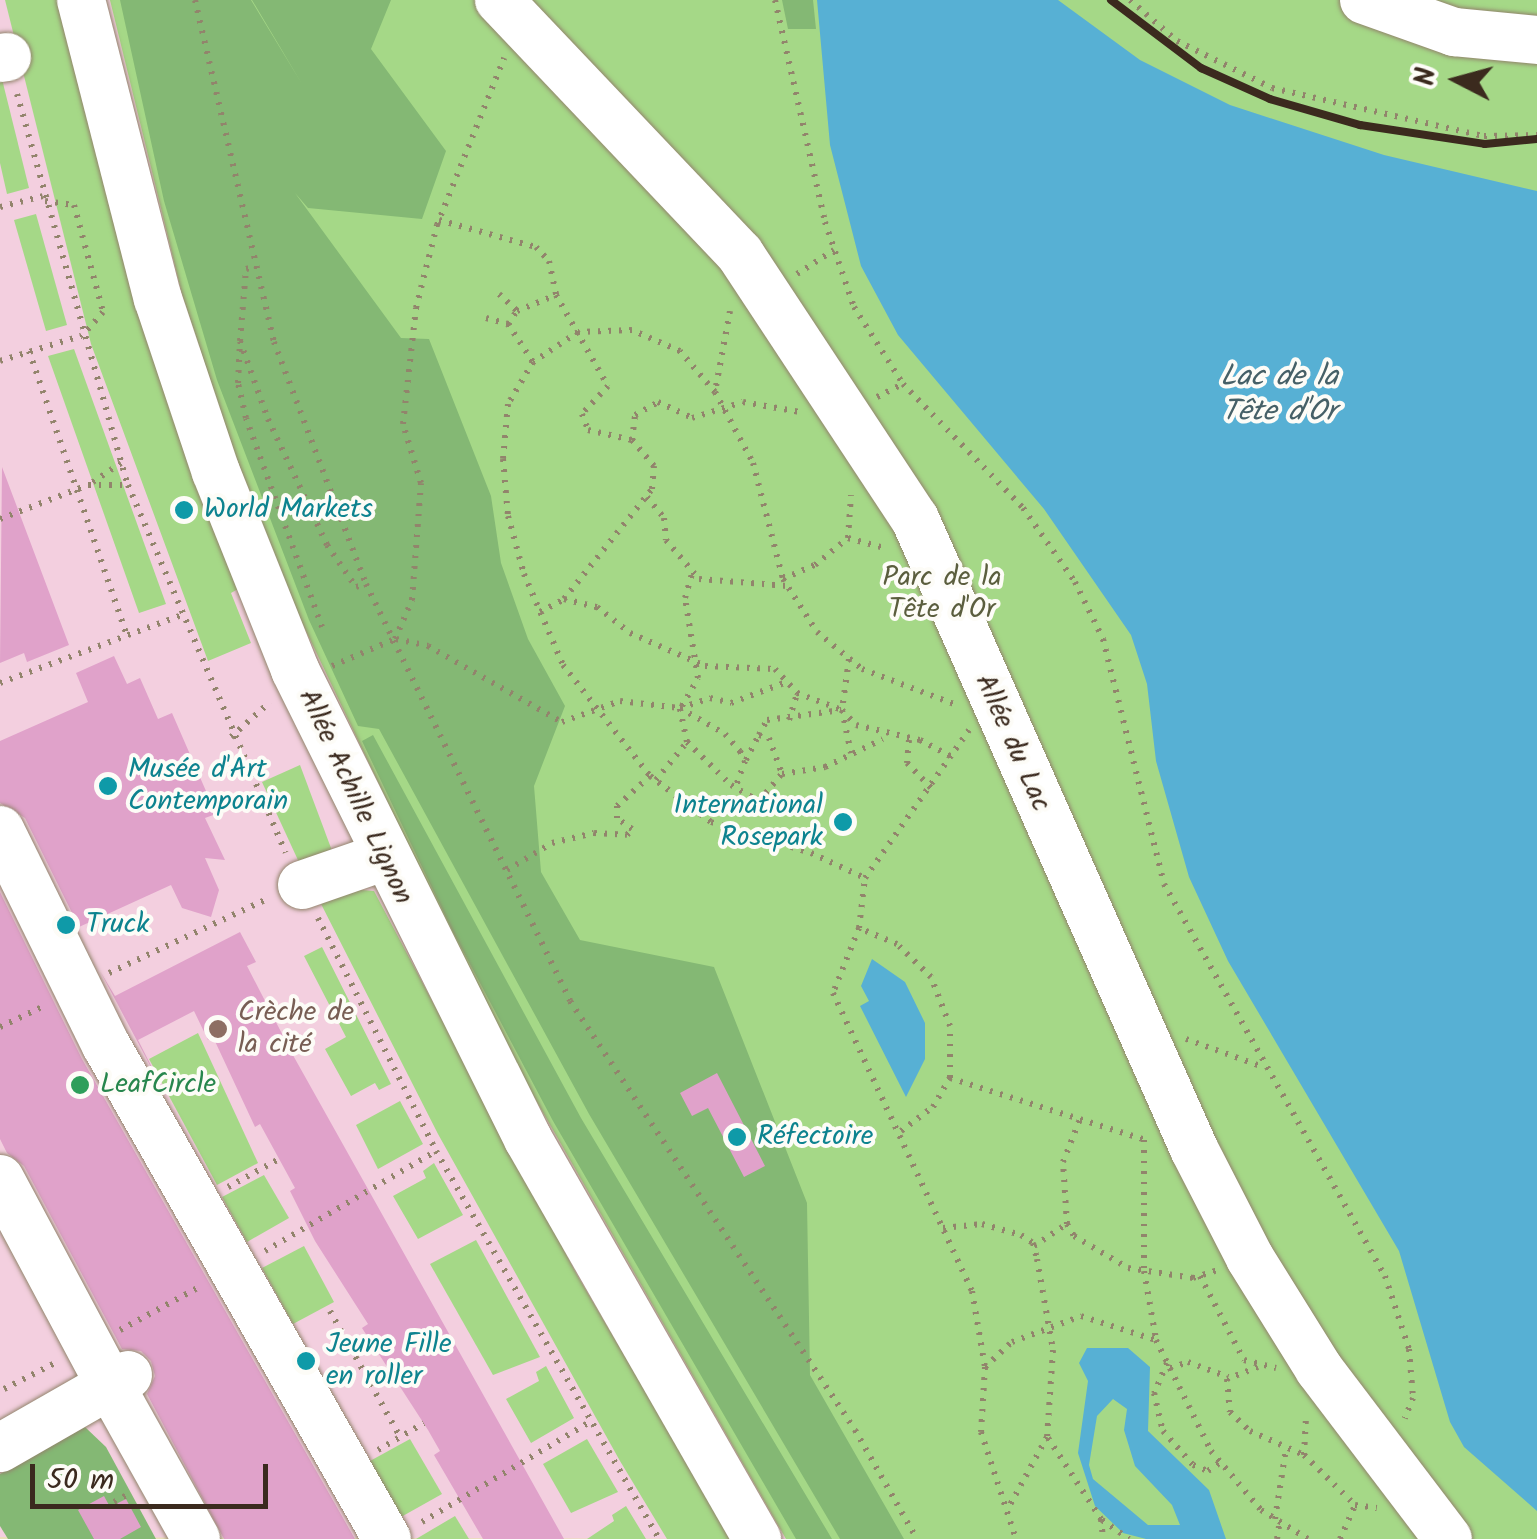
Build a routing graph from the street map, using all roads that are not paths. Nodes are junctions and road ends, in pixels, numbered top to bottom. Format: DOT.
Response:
graph roads {
  1 [pos="81,0"];
  2 [pos="1364,0"];
  3 [pos="516,7"];
  4 [pos="1537,40"];
  5 [pos="0,830"];
  6 [pos="383,857"];
  7 [pos="302,885"];
  8 [pos="0,1179"];
  9 [pos="104,1375"];
  10 [pos="0,1448"];
  11 [pos="1434,1521"];
  12 [pos="398,1534"];
  13 [pos="170,1539"];
  14 [pos="196,1539"];
  15 [pos="757,1539"];
  1 -- 6 [label="street, Allée Achille Lignon"];
  2 -- 4 [label="street"];
  3 -- 11 [label="street, Allée du Lac"];
  5 -- 12 [label="street"];
  6 -- 7 [label="street"];
  6 -- 15 [label="street, Allée Achille Lignon"];
  8 -- 9 [label="street"];
  9 -- 10 [label="street"];
  9 -- 13 [label="street"];
  9 -- 14 [label="street"];
}
